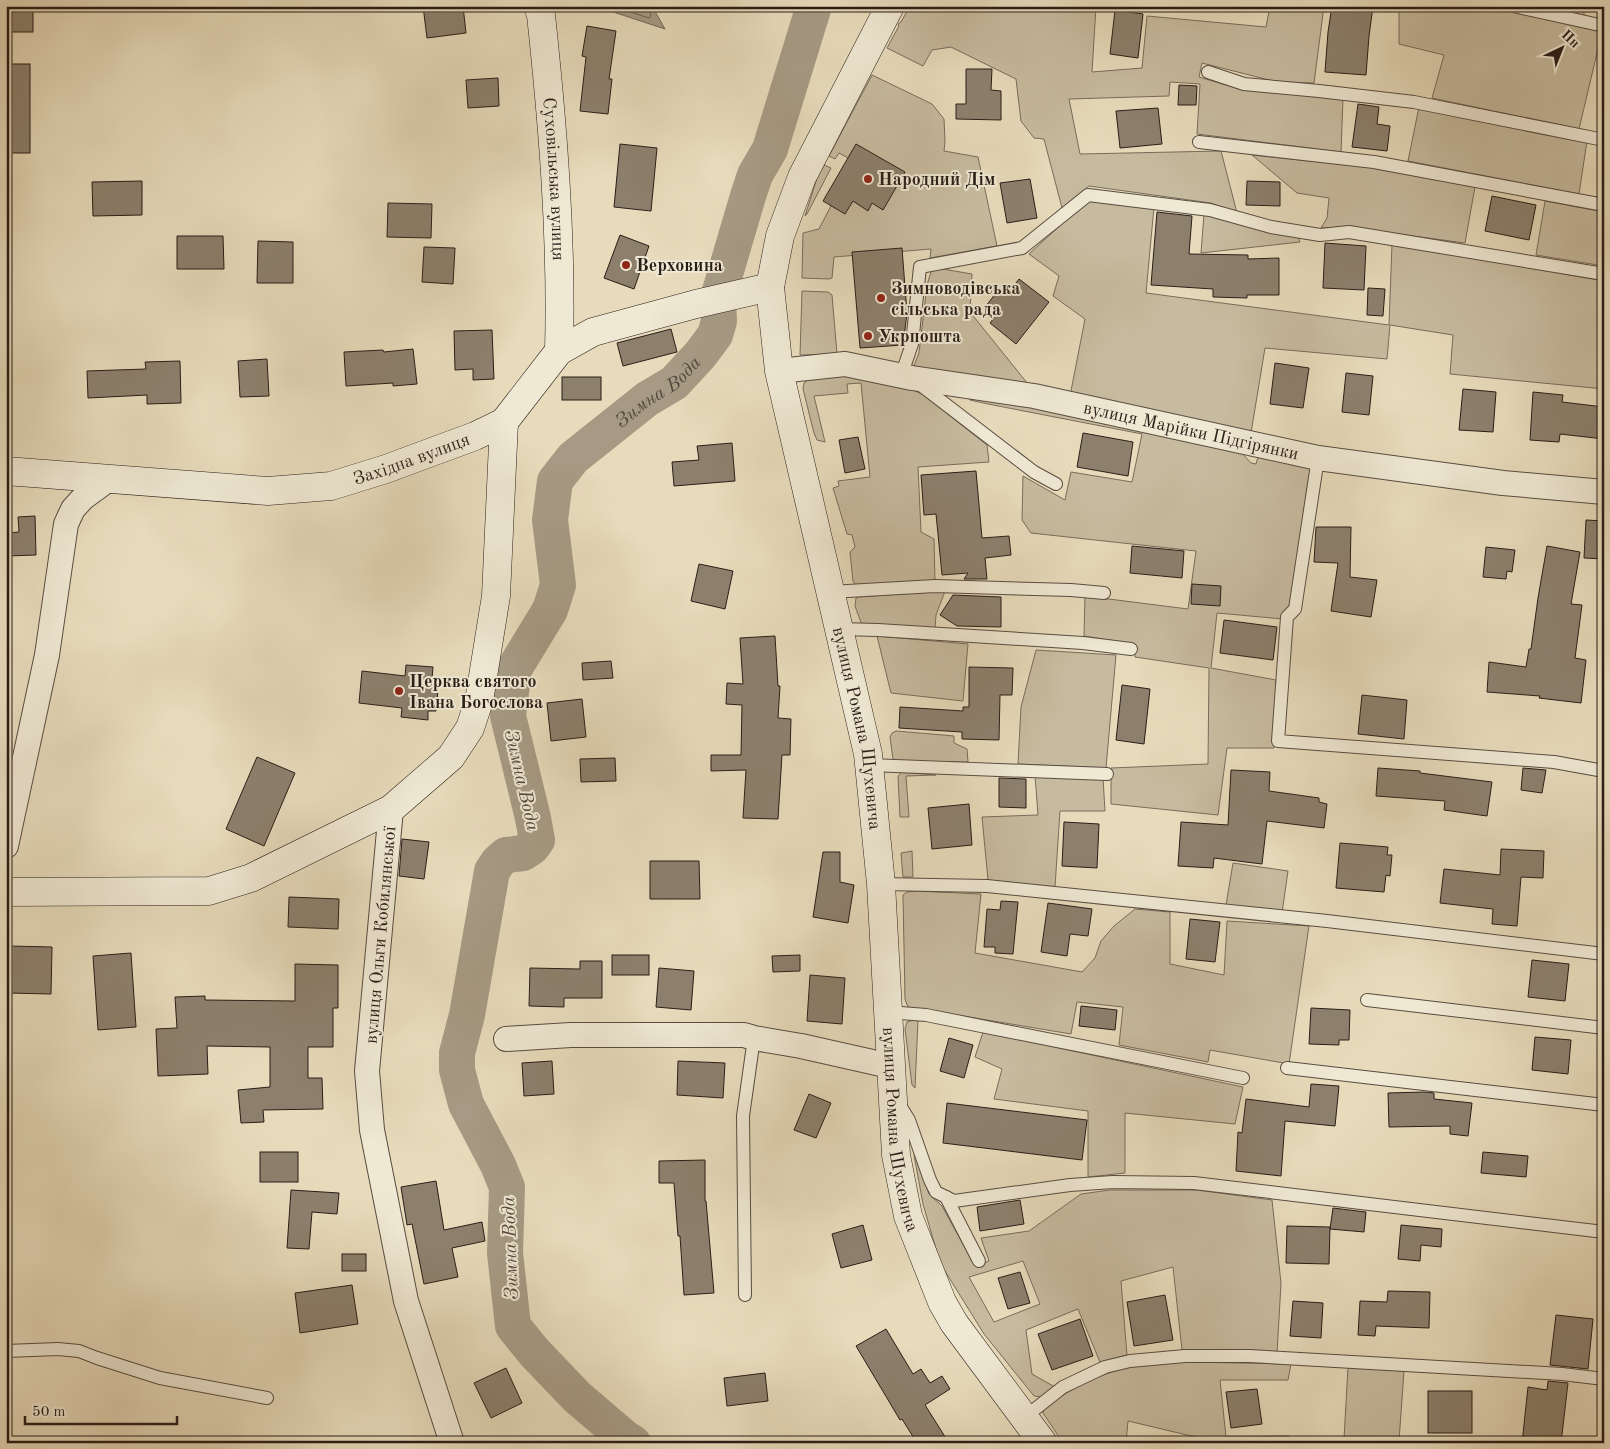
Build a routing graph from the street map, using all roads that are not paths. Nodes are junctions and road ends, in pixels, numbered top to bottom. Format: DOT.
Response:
graph roads {
  1 [pos="538,6"];
  2 [pos="890,6"];
  3 [pos="1513,6"];
  4 [pos="1604,26"];
  5 [pos="1208,72"];
  6 [pos="1604,140"];
  7 [pos="1200,142"];
  8 [pos="1604,205"];
  9 [pos="1604,274"];
  10 [pos="770,287"];
  11 [pos="559,352"];
  12 [pos="779,371"];
  13 [pos="907,377"];
  14 [pos="504,422"];
  15 [pos="1318,458"];
  16 [pos="6,471"];
  17 [pos="109,479"];
  18 [pos="1056,484"];
  19 [pos="1604,492"];
  20 [pos="830,592"];
  21 [pos="1104,592"];
  22 [pos="839,629"];
  23 [pos="1131,649"];
  24 [pos="869,765"];
  25 [pos="1604,771"];
  26 [pos="1107,774"];
  27 [pos="391,809"];
  28 [pos="6,846"];
  29 [pos="881,884"];
  30 [pos="6,892"];
  31 [pos="1604,954"];
  32 [pos="1367,1000"];
  33 [pos="888,1012"];
  34 [pos="1604,1028"];
  35 [pos="754,1038"];
  36 [pos="506,1039"];
  37 [pos="890,1066"];
  38 [pos="1288,1068"];
  39 [pos="1243,1078"];
  40 [pos="893,1093"];
  41 [pos="1604,1105"];
  42 [pos="946,1197"];
  43 [pos="1604,1232"];
  44 [pos="979,1261"];
  45 [pos="745,1295"];
  46 [pos="6,1351"];
  47 [pos="1604,1378"];
  48 [pos="267,1398"];
  49 [pos="1025,1416"];
  50 [pos="452,1443"];
  51 [pos="1043,1443"];
  1 -- 11 [label="street, Суховільська вулиця"];
  2 -- 10 [label="street, вулиця Романа Шухевича"];
  3 -- 4 [label="lane"];
  5 -- 6 [label="lane"];
  7 -- 8 [label="lane"];
  9 -- 13 [label="lane"];
  10 -- 11 [label="street, Західна вулиця"];
  10 -- 12 [label="street, вулиця Романа Шухевича"];
  11 -- 14 [label="street, Західна вулиця"];
  12 -- 13 [label="street, вулиця Марійки Підгірянки"];
  12 -- 20 [label="street, вулиця Романа Шухевича"];
  13 -- 15 [label="street, вулиця Марійки Підгірянки"];
  13 -- 18 [label="lane"];
  14 -- 17 [label="street, Західна вулиця"];
  14 -- 27 [label="street, вулиця Ольги Кобилянської"];
  15 -- 19 [label="street, вулиця Марійки Підгірянки"];
  15 -- 25 [label="lane"];
  16 -- 17 [label="street, Західна вулиця"];
  17 -- 28 [label="street"];
  20 -- 21 [label="lane"];
  20 -- 22 [label="street, вулиця Романа Шухевича"];
  22 -- 23 [label="lane"];
  22 -- 24 [label="street, вулиця Романа Шухевича"];
  24 -- 26 [label="lane"];
  24 -- 29 [label="street, вулиця Романа Шухевича"];
  27 -- 30 [label="street"];
  27 -- 50 [label="street, вулиця Ольги Кобилянської"];
  29 -- 31 [label="lane"];
  29 -- 33 [label="street, вулиця Романа Шухевича"];
  32 -- 34 [label="lane"];
  33 -- 37 [label="street, вулиця Романа Шухевича"];
  33 -- 39 [label="lane"];
  35 -- 36 [label="street"];
  35 -- 37 [label="street"];
  35 -- 45 [label="lane"];
  37 -- 40 [label="street, вулиця Романа Шухевича"];
  38 -- 41 [label="lane"];
  40 -- 42 [label="lane"];
  40 -- 49 [label="street, вулиця Романа Шухевича"];
  42 -- 43 [label="lane"];
  42 -- 44 [label="lane"];
  46 -- 48 [label="lane"];
  47 -- 49 [label="lane"];
  49 -- 51 [label="street, вулиця Романа Шухевича"];
}
